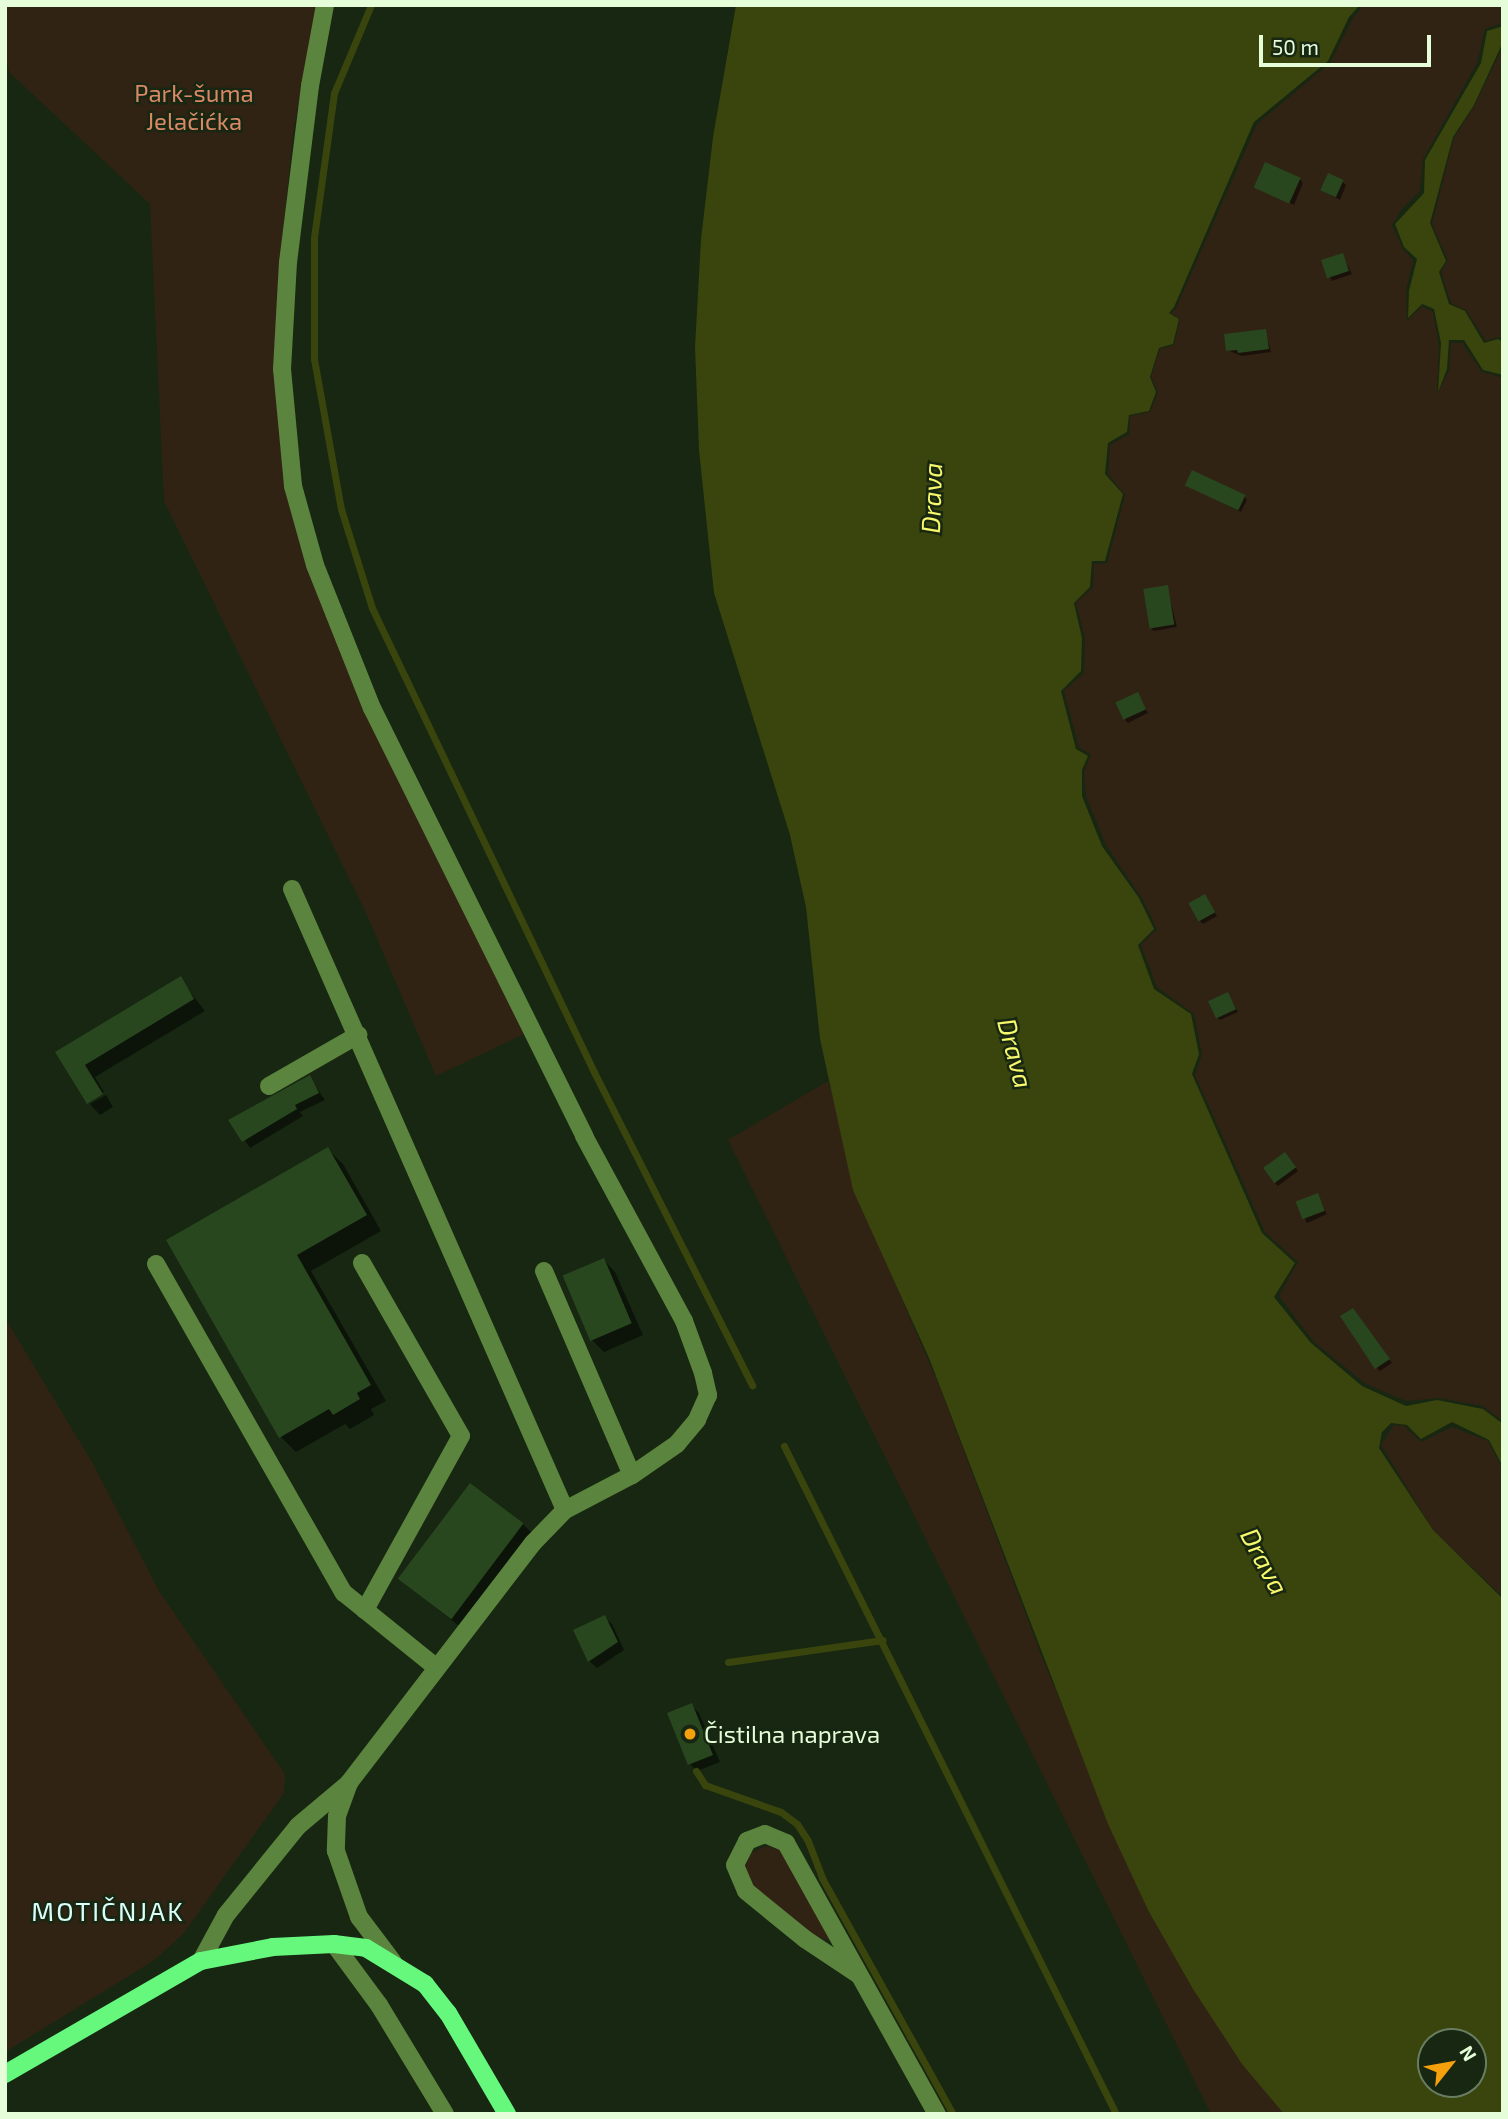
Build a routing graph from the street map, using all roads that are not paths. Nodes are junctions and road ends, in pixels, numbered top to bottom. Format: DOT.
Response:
graph roads {
  1 [pos="324,5"];
  2 [pos="292,888"];
  3 [pos="358,1035"];
  4 [pos="269,1086"];
  5 [pos="362,1263"];
  6 [pos="156,1264"];
  7 [pos="544,1271"];
  8 [pos="632,1475"];
  9 [pos="565,1510"];
  10 [pos="365,1609"];
  11 [pos="437,1668"];
  12 [pos="349,1783"];
  13 [pos="334,1944"];
  14 [pos="201,1961"];
  15 [pos="394,1962"];
  16 [pos="859,1975"];
  17 [pos="5,2074"];
  18 [pos="444,2114"];
  19 [pos="507,2114"];
  20 [pos="936,2114"];
  1 -- 8 [label="street"];
  2 -- 3 [label="street"];
  3 -- 4 [label="street"];
  3 -- 9 [label="street"];
  5 -- 10 [label="street"];
  6 -- 10 [label="street"];
  7 -- 8 [label="street"];
  8 -- 9 [label="street"];
  9 -- 11 [label="street"];
  10 -- 11 [label="street"];
  11 -- 12 [label="street"];
  12 -- 14 [label="street"];
  12 -- 15 [label="street"];
  13 -- 14 [label="main road"];
  13 -- 15 [label="main road"];
  13 -- 18 [label="street"];
  14 -- 17 [label="main road"];
  15 -- 19 [label="main road"];
  16 -- 16 [label="street"];
  16 -- 20 [label="street"];
}
